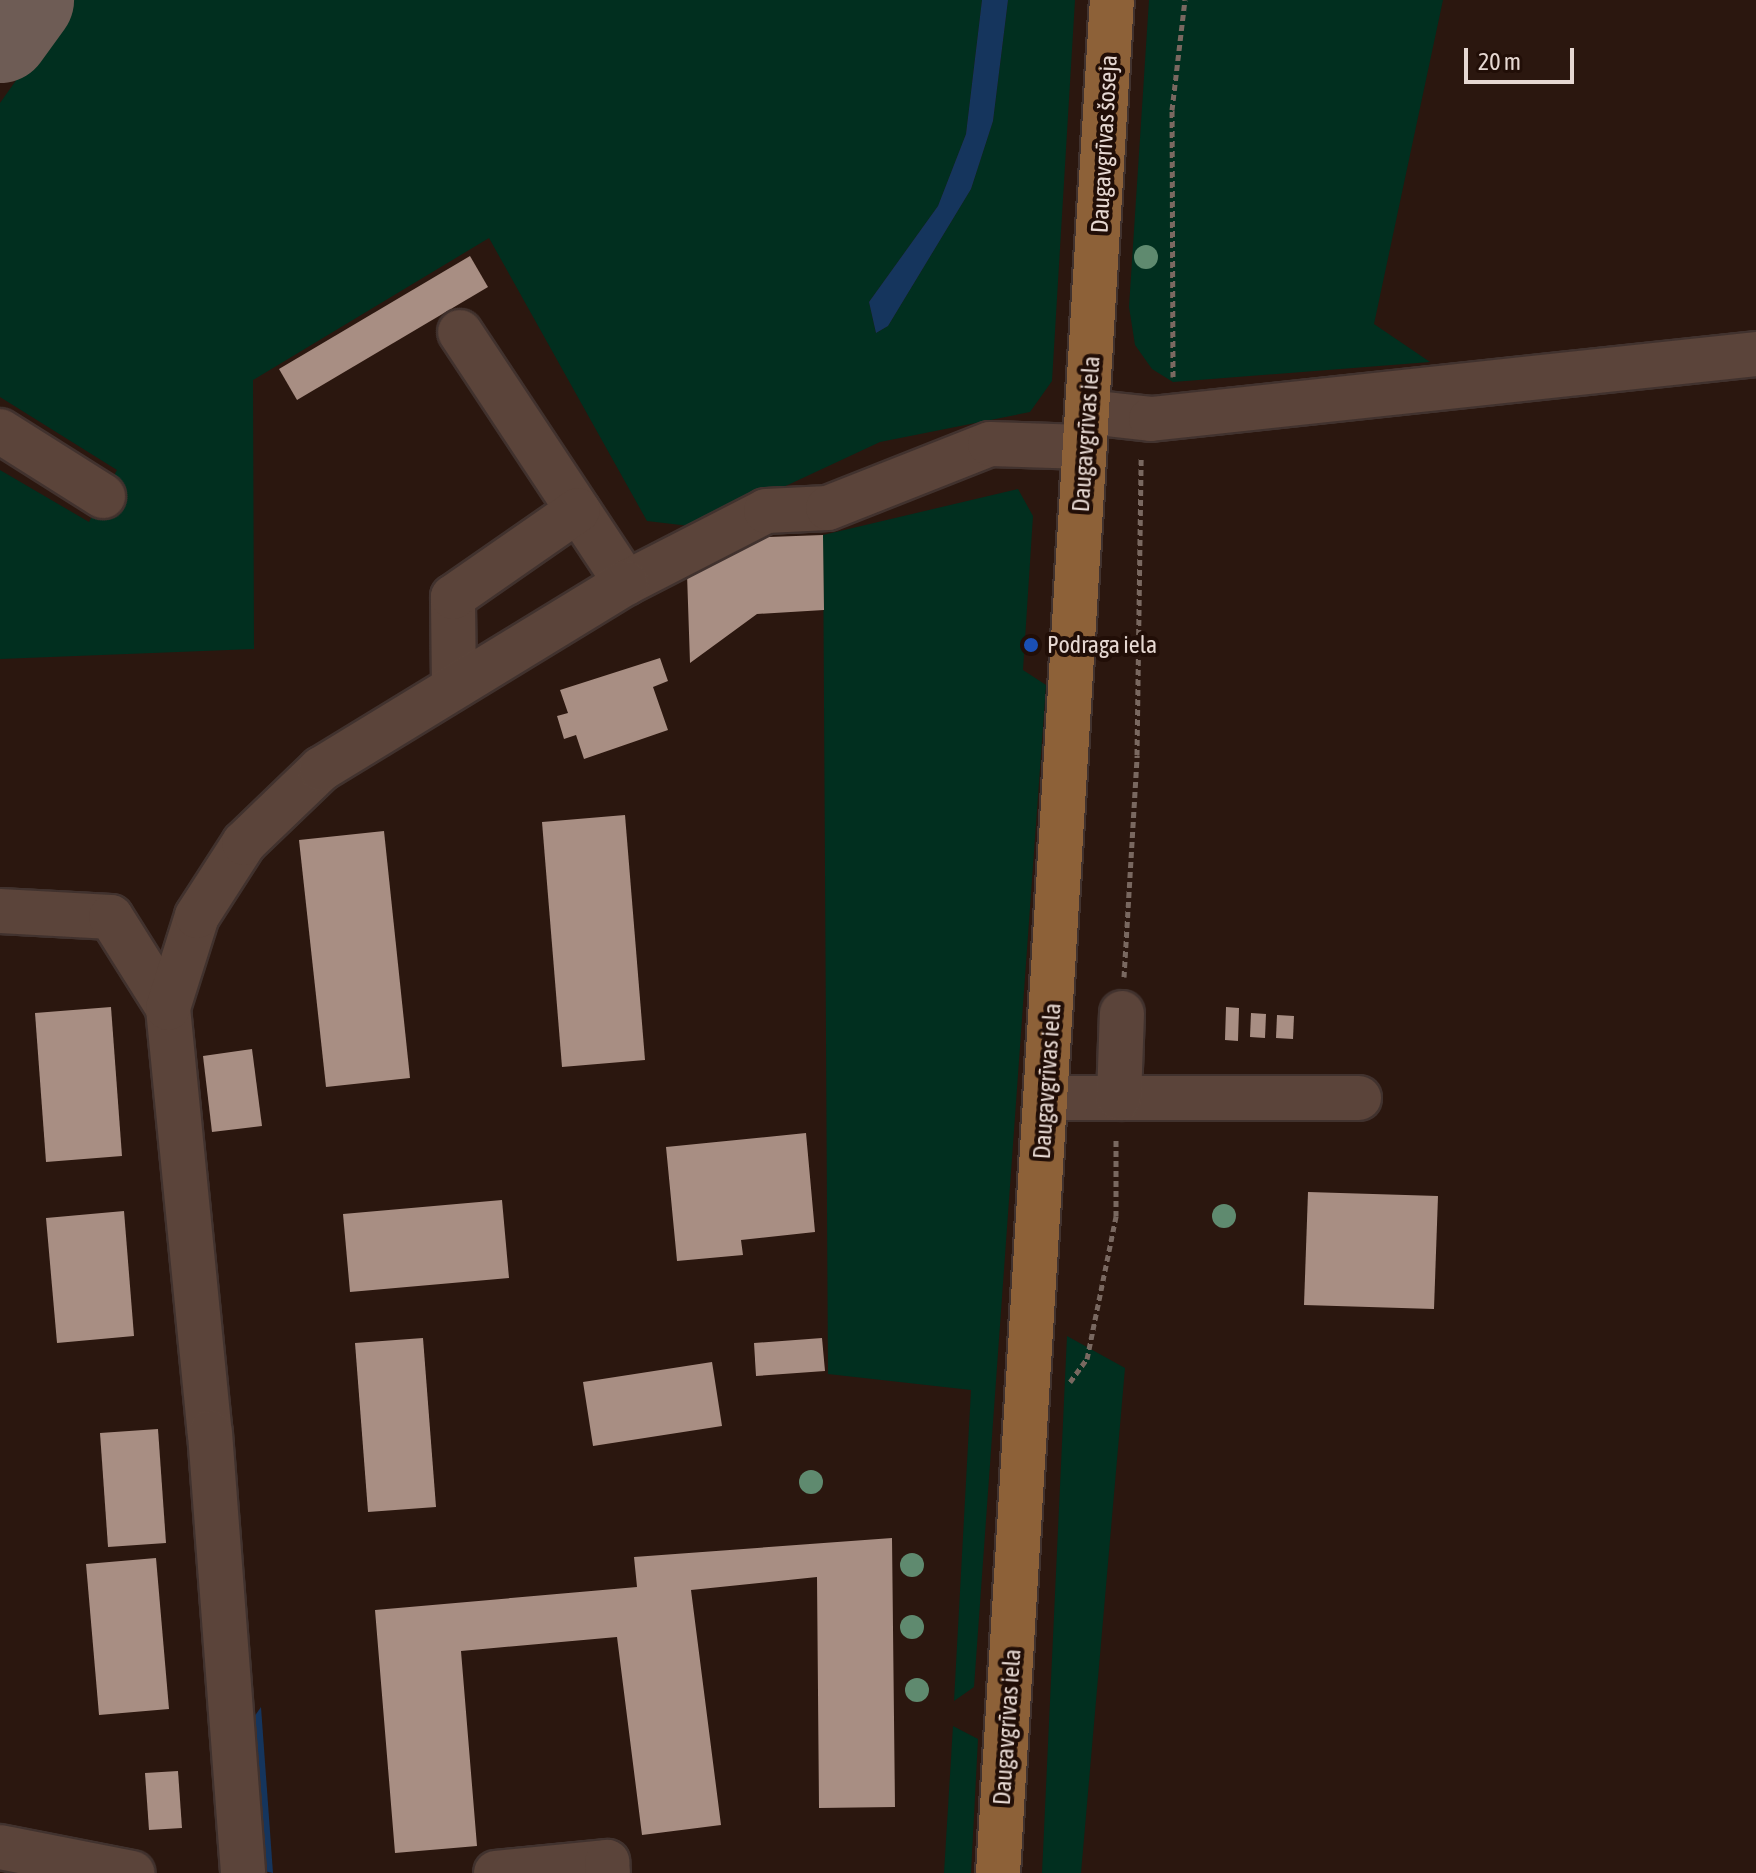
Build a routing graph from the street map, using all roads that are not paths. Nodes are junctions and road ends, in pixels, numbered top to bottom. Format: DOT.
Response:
graph roads {
  1 [pos="1112,0"];
  2 [pos="1095,288"];
  3 [pos="460,332"];
  4 [pos="1756,354"];
  5 [pos="1086,429"];
  6 [pos="0,431"];
  7 [pos="103,496"];
  8 [pos="578,510"];
  9 [pos="626,583"];
  10 [pos="454,685"];
  11 [pos="0,911"];
  12 [pos="168,1008"];
  13 [pos="1122,1013"];
  14 [pos="1046,1098"];
  15 [pos="1119,1098"];
  16 [pos="1359,1098"];
  17 [pos="0,1847"];
  18 [pos="132,1873"];
  19 [pos="243,1873"];
  20 [pos="496,1873"];
  21 [pos="608,1873"];
  22 [pos="998,1873"];
  1 -- 2 [label="main road, Daugavgrīvas šoseja"];
  2 -- 5 [label="main road, Daugavgrīvas iela"];
  3 -- 8 [label="lane"];
  4 -- 5 [label="lane"];
  5 -- 9 [label="lane"];
  5 -- 14 [label="main road, Daugavgrīvas iela"];
  6 -- 7 [label="lane"];
  8 -- 9 [label="lane"];
  8 -- 10 [label="lane"];
  9 -- 10 [label="lane"];
  10 -- 12 [label="lane"];
  11 -- 12 [label="lane"];
  12 -- 19 [label="lane"];
  13 -- 15 [label="lane"];
  14 -- 15 [label="lane"];
  14 -- 22 [label="main road, Daugavgrīvas iela"];
  15 -- 16 [label="lane"];
  17 -- 18 [label="lane"];
  20 -- 21 [label="lane"];
}
